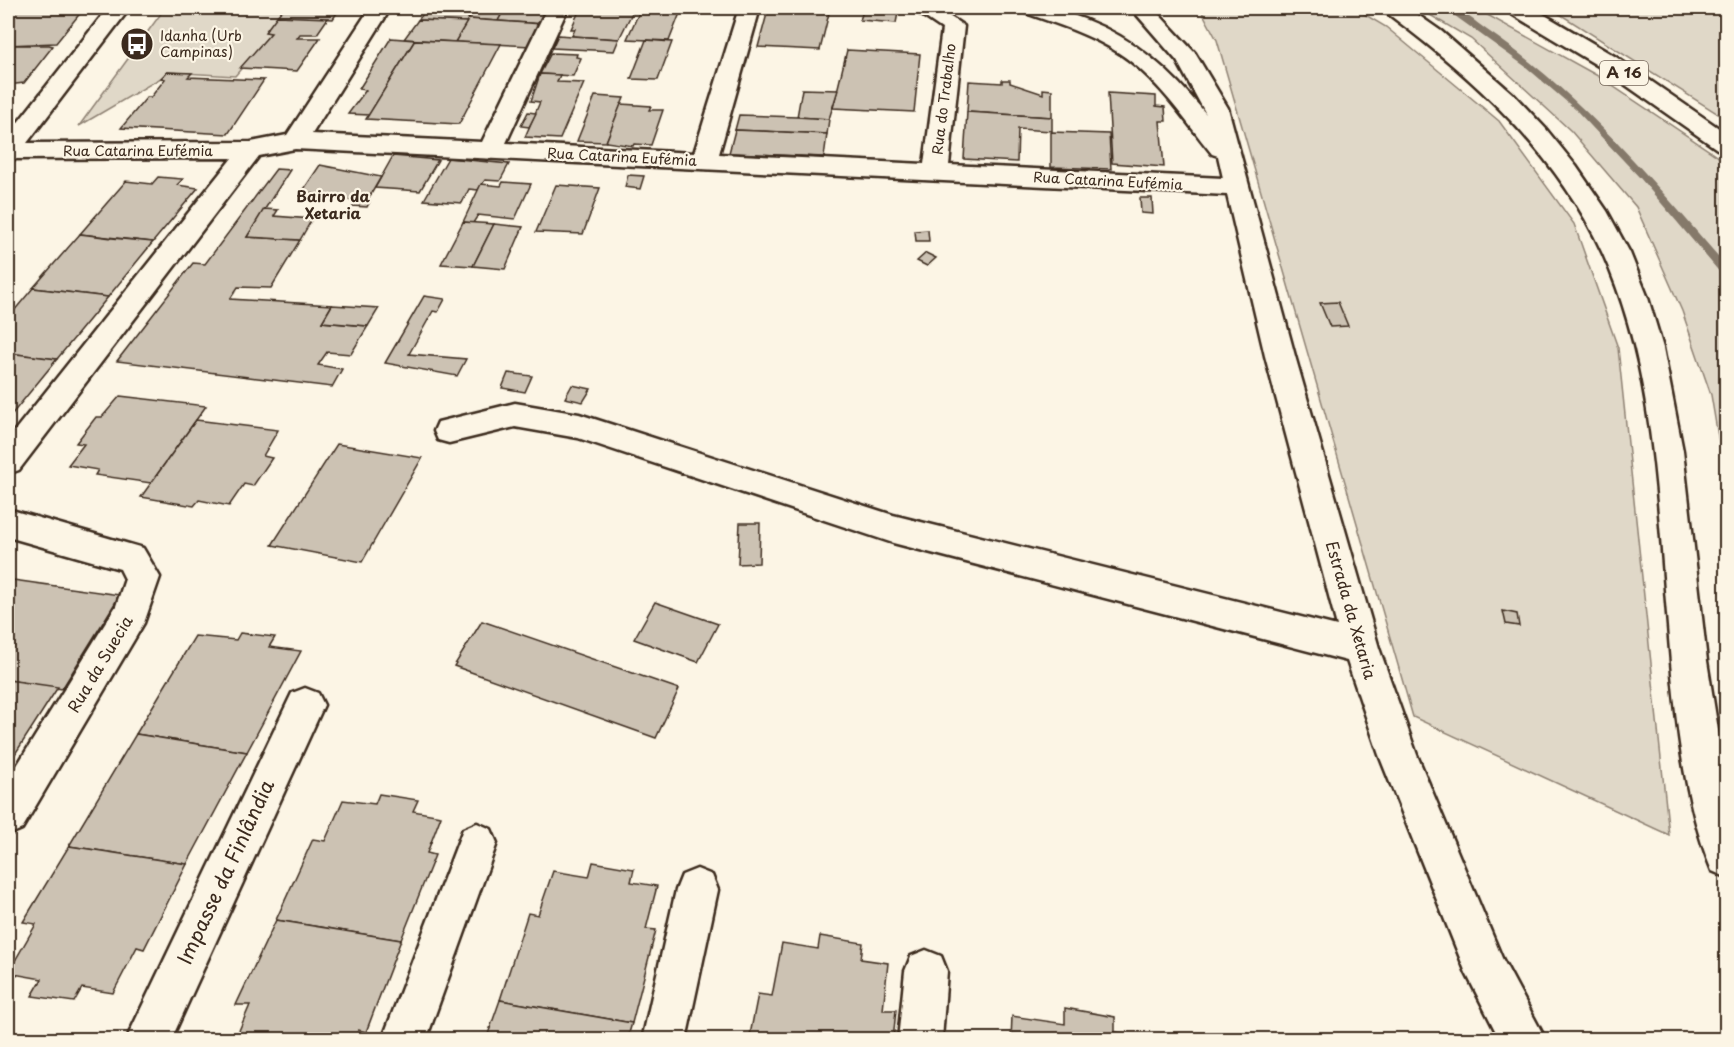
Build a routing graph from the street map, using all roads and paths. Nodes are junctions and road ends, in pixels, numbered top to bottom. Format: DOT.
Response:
graph roads {
  1 [pos="119,8"];
  2 [pos="380,8"];
  3 [pos="558,8"];
  4 [pos="750,8"];
  5 [pos="922,8"];
  6 [pos="1033,8"];
  7 [pos="1048,8"];
  8 [pos="1057,8"];
  9 [pos="1142,8"];
  10 [pos="1395,8"];
  11 [pos="1518,8"];
  12 [pos="295,141"];
  13 [pos="1726,144"];
  14 [pos="251,150"];
  15 [pos="8,151"];
  16 [pos="490,151"];
  17 [pos="704,161"];
  18 [pos="935,172"];
  19 [pos="1235,174"];
  20 [pos="449,431"];
  21 [pos="8,461"];
  22 [pos="8,523"];
  23 [pos="1361,648"];
  24 [pos="305,705"];
  25 [pos="8,815"];
  26 [pos="477,843"];
  27 [pos="1726,857"];
  28 [pos="696,890"];
  29 [pos="926,971"];
  30 [pos="148,1040"];
  31 [pos="404,1040"];
  32 [pos="664,1040"];
  33 [pos="920,1040"];
  34 [pos="1524,1040"];
  1 -- 15 [label="main road"];
  2 -- 12 [label="main road"];
  3 -- 16 [label="main road"];
  4 -- 17 [label="main road"];
  5 -- 18 [label="main road, Rua do Trabalho"];
  6 -- 19 [label="main road, Estrada da Xetaria"];
  7 -- 8 [label="main road"];
  9 -- 19 [label="main road, Estrada da Xetaria"];
  10 -- 27 [label="main road"];
  11 -- 13 [label="main road, A 16"];
  12 -- 14 [label="main road, Rua Catarina Eufémia"];
  12 -- 16 [label="main road, Rua Catarina Eufémia"];
  14 -- 15 [label="main road, Rua Catarina Eufémia"];
  14 -- 21 [label="main road"];
  16 -- 17 [label="main road, Rua Catarina Eufémia"];
  17 -- 18 [label="main road, Rua Catarina Eufémia"];
  18 -- 19 [label="main road, Rua Catarina Eufémia"];
  19 -- 23 [label="main road, Estrada da Xetaria"];
  20 -- 23 [label="main road"];
  22 -- 25 [label="main road, Rua da Suecia"];
  23 -- 34 [label="main road, Estrada da Xetaria"];
  24 -- 30 [label="main road, Impasse da Finlândia"];
  26 -- 31 [label="main road"];
  28 -- 32 [label="main road"];
  29 -- 33 [label="main road"];
}
